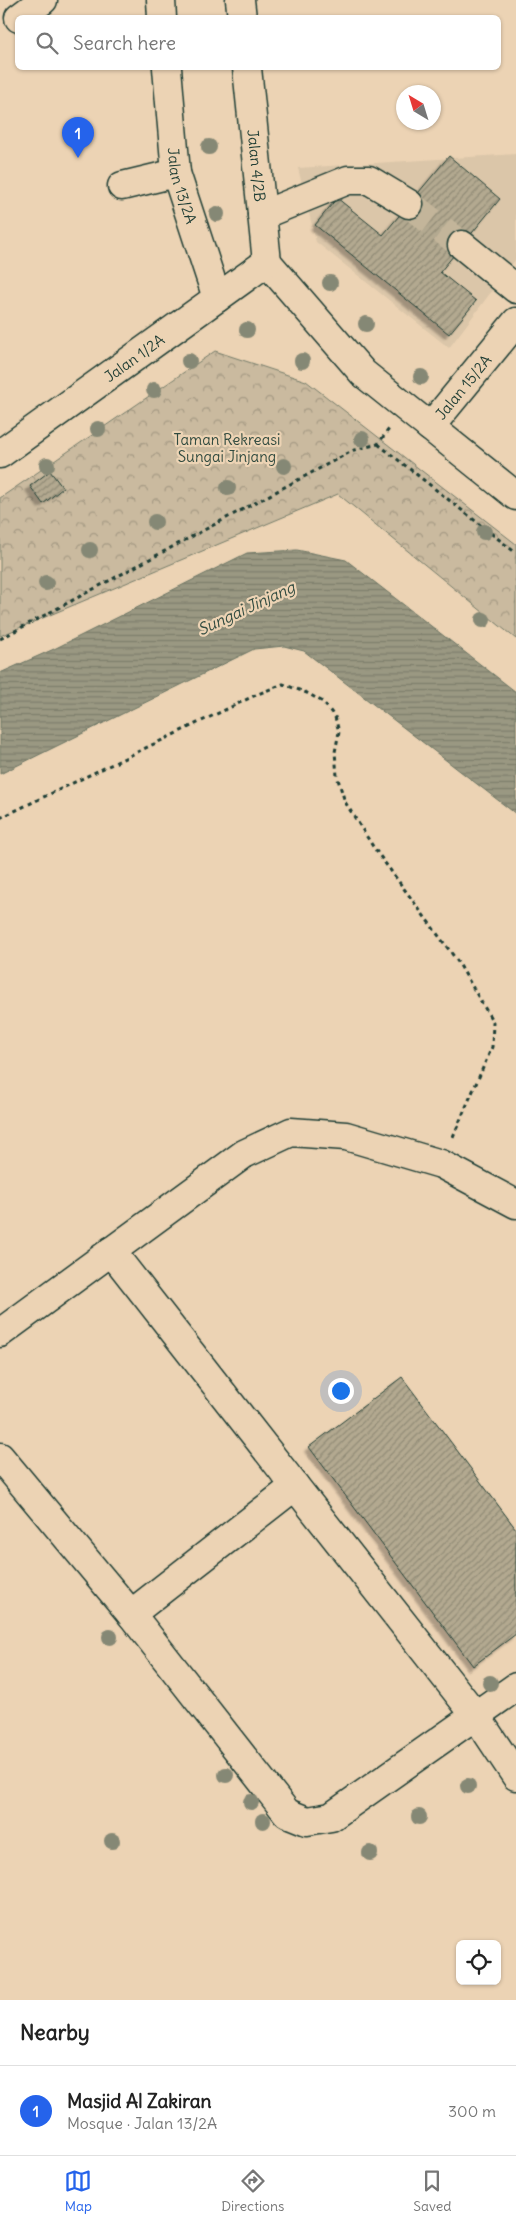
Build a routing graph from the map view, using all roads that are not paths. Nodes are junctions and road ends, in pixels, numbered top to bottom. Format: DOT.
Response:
graph roads {
  1 [pos="43,0"];
  2 [pos="160,0"];
  3 [pos="240,0"];
  4 [pos="22,15"];
  5 [pos="162,15"];
  6 [pos="242,15"];
  7 [pos="15,20"];
  8 [pos="0,31"];
  9 [pos="167,70"];
  10 [pos="247,70"];
  11 [pos="176,173"];
  12 [pos="122,186"];
  13 [pos="409,204"];
  14 [pos="262,215"];
  15 [pos="462,245"];
  16 [pos="267,262"];
  17 [pos="516,289"];
  18 [pos="217,298"];
  19 [pos="516,322"];
  20 [pos="430,427"];
  21 [pos="2,448"];
  22 [pos="516,496"];
  23 [pos="516,1204"];
  24 [pos="111,1251"];
  25 [pos="0,1333"];
  26 [pos="0,1457"];
  27 [pos="295,1486"];
  28 [pos="131,1614"];
  29 [pos="516,1687"];
  30 [pos="476,1716"];
  31 [pos="516,1776"];
  1 -- 4 [label="street"];
  2 -- 5 [label="street"];
  3 -- 6 [label="street"];
  7 -- 8 [label="street"];
  9 -- 11 [label="street, Jalan 13/2A"];
  10 -- 14 [label="street, Jalan 4/2B"];
  11 -- 12 [label="street"];
  11 -- 18 [label="street, Jalan 13/2A"];
  13 -- 14 [label="street"];
  14 -- 16 [label="street, Jalan 4/2B"];
  15 -- 17 [label="street"];
  16 -- 18 [label="street, Jalan 1/2A"];
  16 -- 20 [label="street"];
  18 -- 21 [label="street, Jalan 1/2A"];
  19 -- 20 [label="street, Jalan 15/2A"];
  20 -- 22 [label="street"];
  23 -- 24 [label="street"];
  24 -- 25 [label="street"];
  24 -- 27 [label="street"];
  26 -- 28 [label="street"];
  27 -- 28 [label="street"];
  27 -- 30 [label="street"];
  28 -- 30 [label="street"];
  29 -- 30 [label="street"];
  30 -- 31 [label="street"];
}
